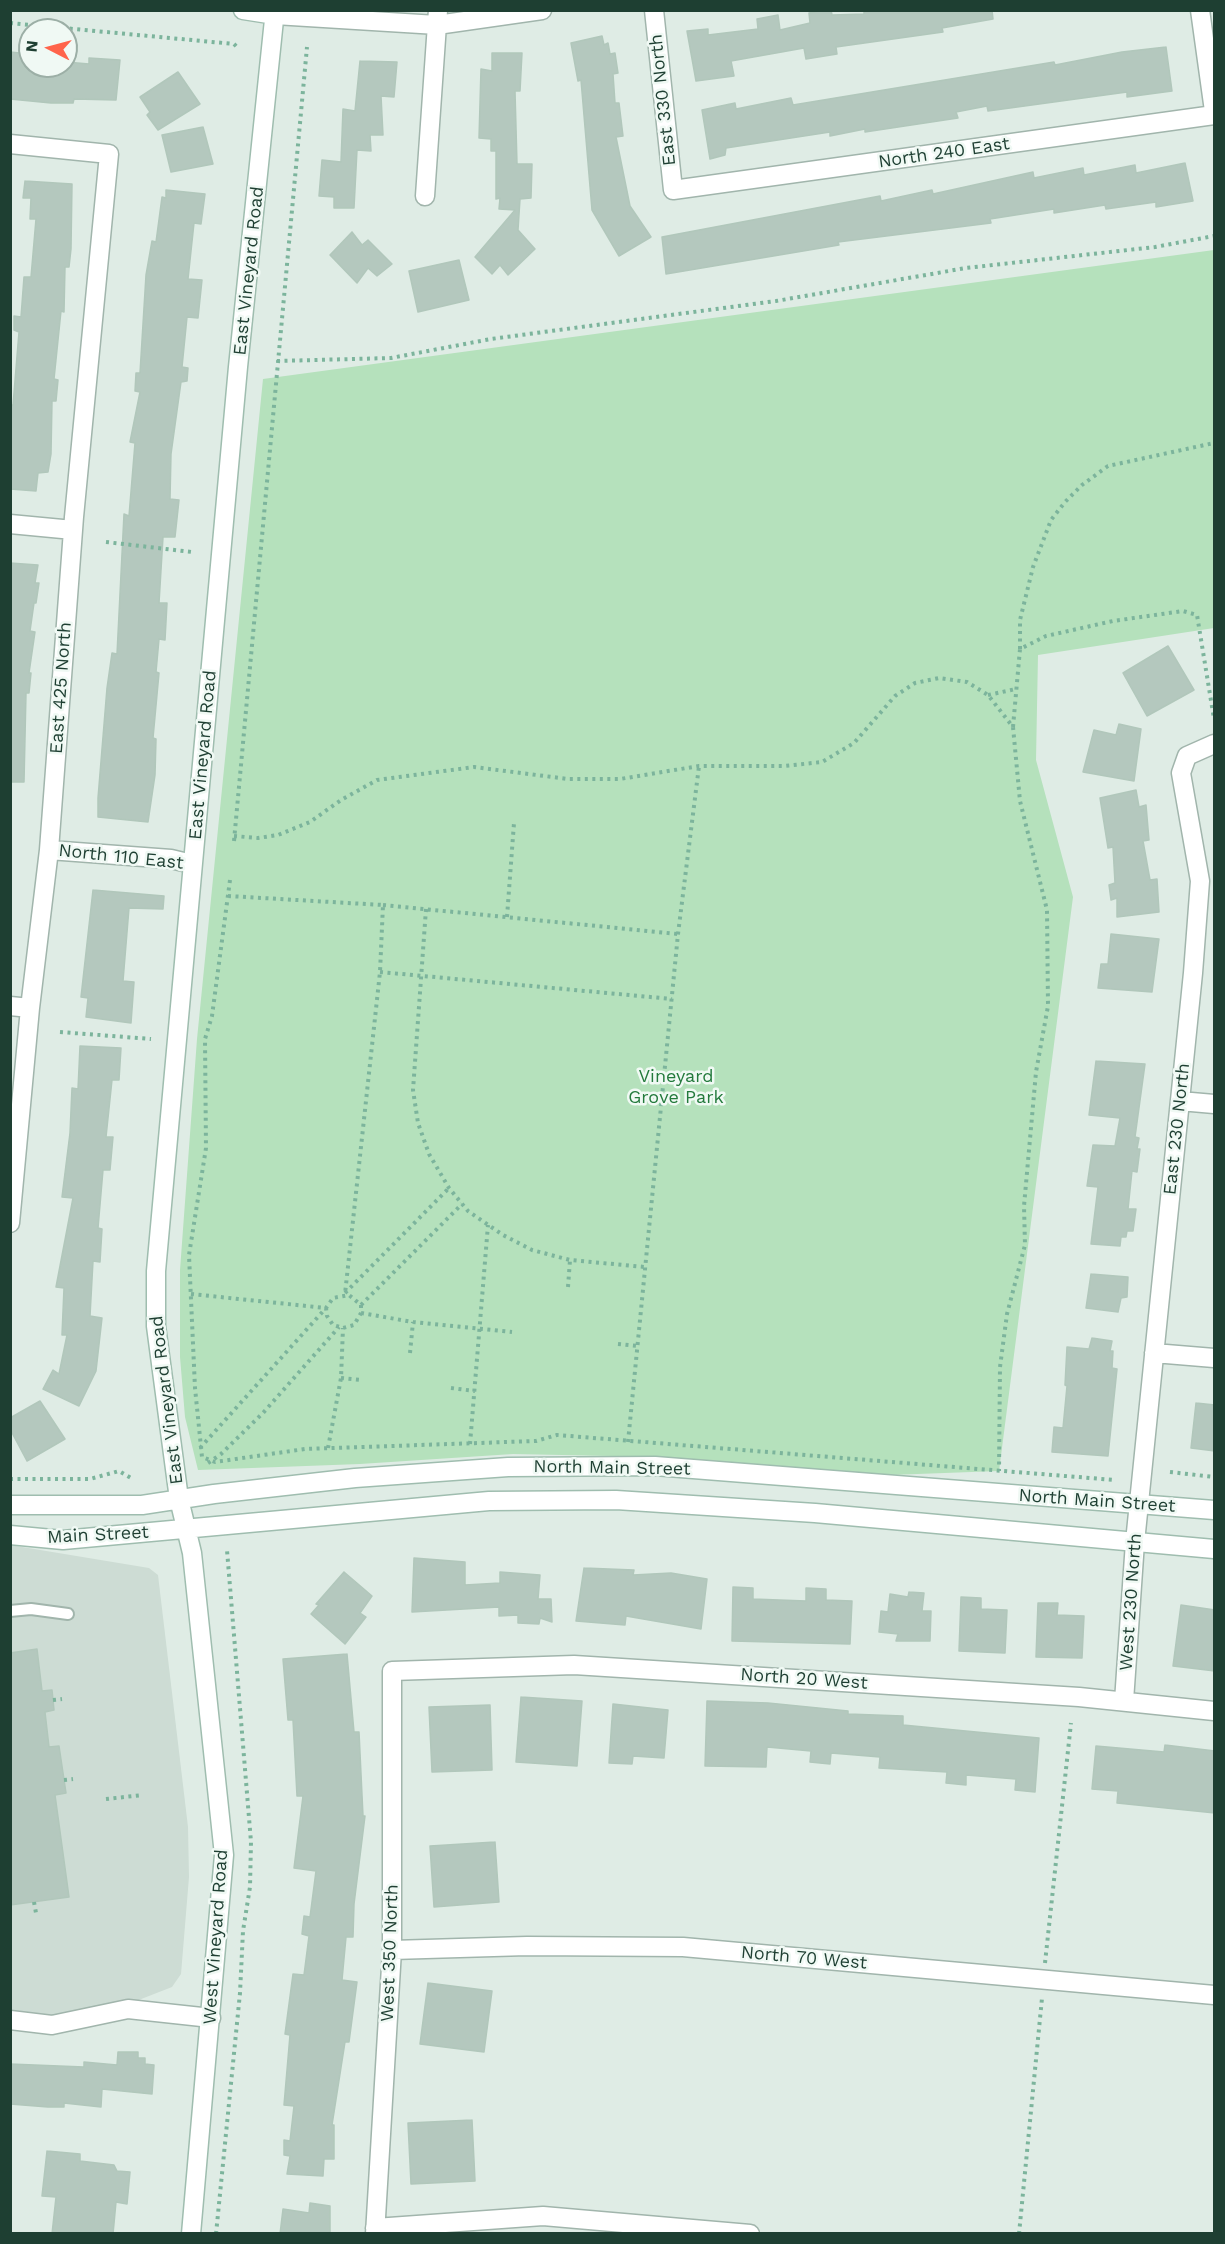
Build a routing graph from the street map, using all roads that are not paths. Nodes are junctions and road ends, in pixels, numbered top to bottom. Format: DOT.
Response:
graph roads {
  1 [pos="243,10"];
  2 [pos="542,10"];
  3 [pos="654,10"];
  4 [pos="1200,10"];
  5 [pos="275,13"];
  6 [pos="437,18"];
  7 [pos="1215,113"];
  8 [pos="10,144"];
  9 [pos="673,190"];
  10 [pos="425,196"];
  11 [pos="10,524"];
  12 [pos="73,530"];
  13 [pos="1215,744"];
  14 [pos="49,850"];
  15 [pos="192,864"];
  16 [pos="10,1006"];
  17 [pos="30,1008"];
  18 [pos="1180,1101"];
  19 [pos="1215,1104"];
  20 [pos="10,1223"];
  21 [pos="1154,1353"];
  22 [pos="1215,1359"];
  23 [pos="179,1499"];
  24 [pos="1139,1503"];
  25 [pos="10,1505"];
  26 [pos="1215,1510"];
  27 [pos="185,1529"];
  28 [pos="10,1536"];
  29 [pos="1135,1542"];
  30 [pos="1215,1549"];
  31 [pos="10,1611"];
  32 [pos="68,1614"];
  33 [pos="392,1671"];
  34 [pos="1124,1701"];
  35 [pos="1215,1711"];
  36 [pos="392,1950"];
  37 [pos="1215,1995"];
  38 [pos="211,2018"];
  39 [pos="10,2020"];
  40 [pos="375,2231"];
  41 [pos="191,2234"];
  42 [pos="750,2234"];
  1 -- 5 [label="street"];
  2 -- 6 [label="street"];
  3 -- 9 [label="street, East 330 North"];
  4 -- 7 [label="street"];
  5 -- 6 [label="street"];
  5 -- 15 [label="street, East Vineyard Road"];
  6 -- 10 [label="street"];
  7 -- 9 [label="street, North 240 East"];
  8 -- 12 [label="street, East 425 North"];
  11 -- 12 [label="street"];
  12 -- 14 [label="street, East 425 North"];
  13 -- 18 [label="street, East 230 North"];
  14 -- 15 [label="street, North 110 East"];
  14 -- 17 [label="street, East 425 North"];
  15 -- 23 [label="street, East Vineyard Road"];
  16 -- 17 [label="street"];
  17 -- 20 [label="street, East 425 North"];
  18 -- 19 [label="street"];
  18 -- 21 [label="street, East 230 North"];
  21 -- 22 [label="street"];
  21 -- 24 [label="street, East 230 North"];
  23 -- 24 [label="street, North Main Street"];
  23 -- 25 [label="street, North Main Street"];
  23 -- 27 [label="street, West Vineyard Road"];
  24 -- 26 [label="street, North Main Street"];
  24 -- 29 [label="street, West 230 North"];
  27 -- 28 [label="street, Main Street"];
  27 -- 29 [label="street, North Main Street"];
  27 -- 38 [label="street, West Vineyard Road"];
  29 -- 30 [label="street, North Main Street"];
  29 -- 34 [label="street, West 230 North"];
  31 -- 32 [label="lane"];
  33 -- 34 [label="street, North 20 West"];
  33 -- 36 [label="street, West 350 North"];
  34 -- 35 [label="street, North 20 West"];
  36 -- 37 [label="street, North 70 West"];
  36 -- 40 [label="street, West 350 North"];
  38 -- 39 [label="street"];
  38 -- 41 [label="street, West Vineyard Road"];
  40 -- 42 [label="street"];
}
